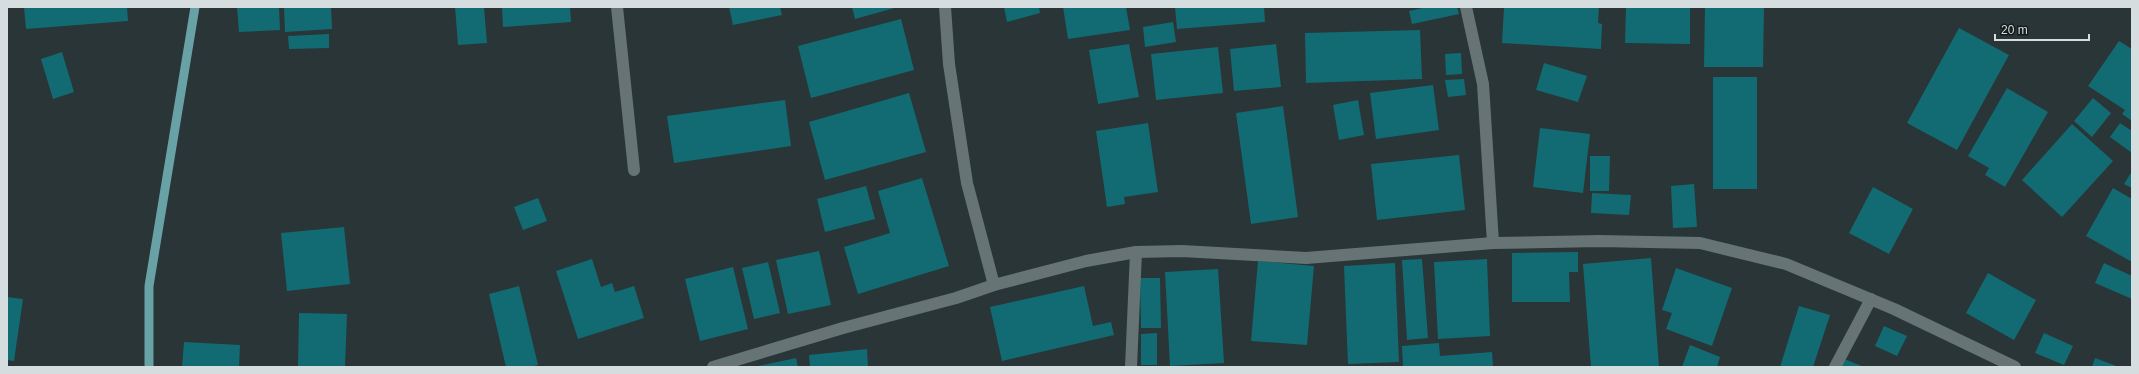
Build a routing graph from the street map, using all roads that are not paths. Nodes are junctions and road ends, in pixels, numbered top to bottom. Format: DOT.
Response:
graph roads {
  1 [pos="617,7"];
  2 [pos="945,7"];
  3 [pos="1466,7"];
  4 [pos="634,170"];
  5 [pos="1493,243"];
  6 [pos="1136,252"];
  7 [pos="994,285"];
  8 [pos="1871,299"];
  9 [pos="713,367"];
  10 [pos="1131,367"];
  11 [pos="1835,367"];
  12 [pos="2015,367"];
  1 -- 4 [label="street"];
  2 -- 7 [label="street"];
  3 -- 5 [label="street"];
  5 -- 6 [label="street"];
  5 -- 8 [label="street"];
  6 -- 7 [label="street"];
  6 -- 10 [label="street"];
  7 -- 9 [label="street"];
  8 -- 11 [label="street"];
  8 -- 12 [label="street"];
}
